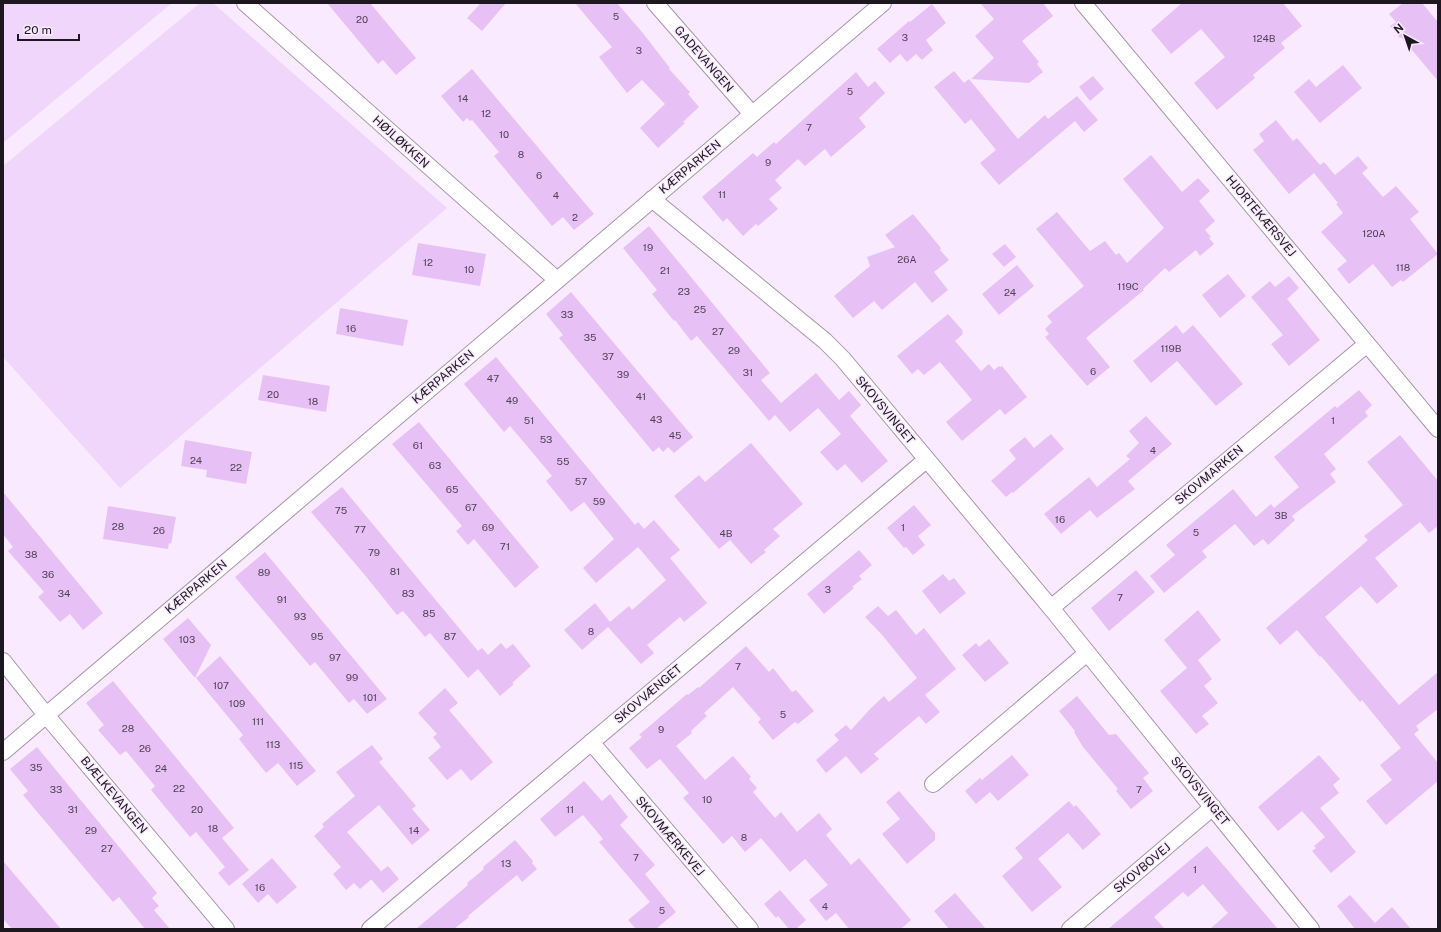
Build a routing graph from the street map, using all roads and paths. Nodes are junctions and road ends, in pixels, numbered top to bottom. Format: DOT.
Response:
graph roads {
  1 [pos="245,3"];
  2 [pos="655,3"];
  3 [pos="882,3"];
  4 [pos="1083,3"];
  5 [pos="752,114"];
  6 [pos="652,199"];
  7 [pos="557,280"];
  8 [pos="1367,344"];
  9 [pos="1438,429"];
  10 [pos="926,460"];
  11 [pos="1051,608"];
  12 [pos="1087,653"];
  13 [pos="3,661"];
  14 [pos="46,715"];
  15 [pos="591,742"];
  16 [pos="3,752"];
  17 [pos="933,784"];
  18 [pos="1213,807"];
  19 [pos="226,929"];
  20 [pos="370,929"];
  21 [pos="750,929"];
  22 [pos="1070,929"];
  23 [pos="1311,929"];
  1 -- 7 [label="street, HØJLØKKEN"];
  2 -- 5 [label="street, GADEVANGEN"];
  3 -- 5 [label="street, KÆRPARKEN"];
  4 -- 8 [label="street, HJORTEKÆRSVEJ"];
  5 -- 6 [label="street, KÆRPARKEN"];
  6 -- 7 [label="street, KÆRPARKEN"];
  6 -- 10 [label="street, SKOVSVINGET"];
  7 -- 14 [label="street, KÆRPARKEN"];
  8 -- 9 [label="street, HJORTEKÆRSVEJ"];
  8 -- 11 [label="street, SKOVMARKEN"];
  10 -- 11 [label="street, SKOVSVINGET"];
  10 -- 15 [label="street, SKOVVÆNGET"];
  11 -- 12 [label="street, SKOVSVINGET"];
  12 -- 17 [label="street"];
  12 -- 18 [label="street, SKOVSVINGET"];
  13 -- 14 [label="street, BJÆLKEVANGEN"];
  14 -- 16 [label="street, KÆRPARKEN"];
  14 -- 19 [label="street, BJÆLKEVANGEN"];
  15 -- 20 [label="street, SKOVVÆNGET"];
  15 -- 21 [label="street, SKOVMÆRKEVEJ"];
  18 -- 22 [label="street, SKOVBOVEJ"];
  18 -- 23 [label="street, SKOVSVINGET"];
}
